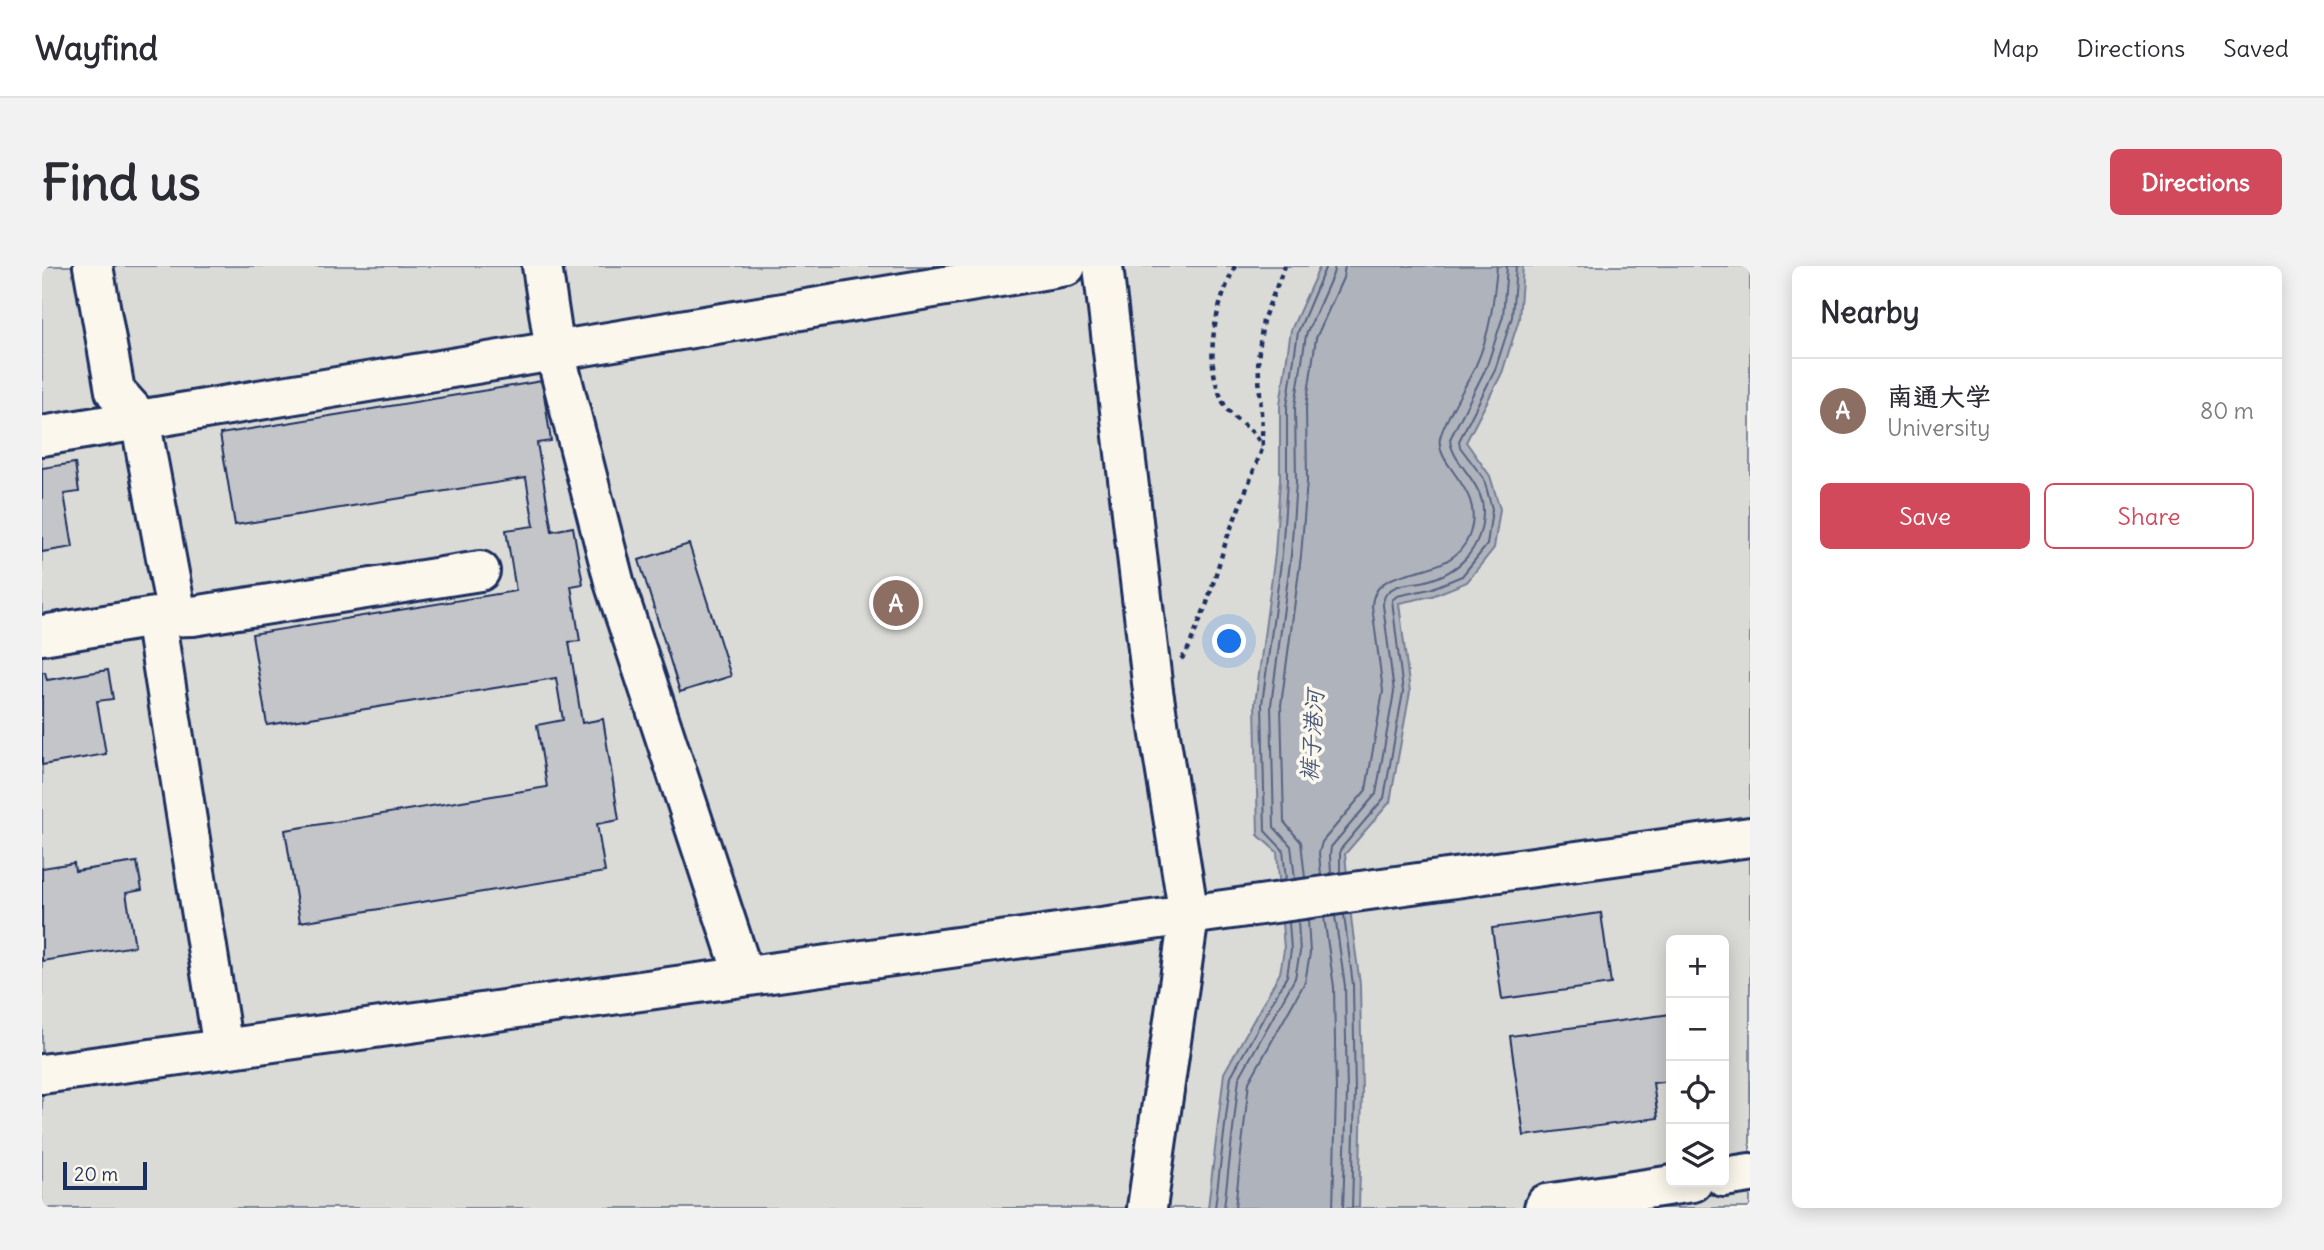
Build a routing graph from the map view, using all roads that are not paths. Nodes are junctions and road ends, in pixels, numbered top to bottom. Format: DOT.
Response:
graph roads {
  1 [pos="93,266"];
  2 [pos="542,266"];
  3 [pos="1066,266"];
  4 [pos="1103,266"];
  5 [pos="555,352"];
  6 [pos="140,419"];
  7 [pos="42,436"];
  8 [pos="480,571"];
  9 [pos="166,616"];
  10 [pos="42,635"];
  11 [pos="1750,837"];
  12 [pos="1189,916"];
  13 [pos="744,976"];
  14 [pos="223,1049"];
  15 [pos="42,1074"];
  16 [pos="1750,1173"];
  17 [pos="1729,1176"];
  18 [pos="1666,1186"];
  19 [pos="1147,1208"];
  20 [pos="1544,1208"];
  1 -- 6 [label="street"];
  2 -- 5 [label="street"];
  3 -- 5 [label="street"];
  4 -- 12 [label="street"];
  5 -- 6 [label="street"];
  5 -- 13 [label="street"];
  6 -- 7 [label="street"];
  6 -- 9 [label="street"];
  8 -- 9 [label="street"];
  9 -- 10 [label="street"];
  9 -- 14 [label="street"];
  11 -- 12 [label="street"];
  12 -- 13 [label="street"];
  12 -- 19 [label="street"];
  13 -- 14 [label="street"];
  14 -- 15 [label="street"];
  16 -- 17 [label="street"];
  18 -- 20 [label="street"];
}
